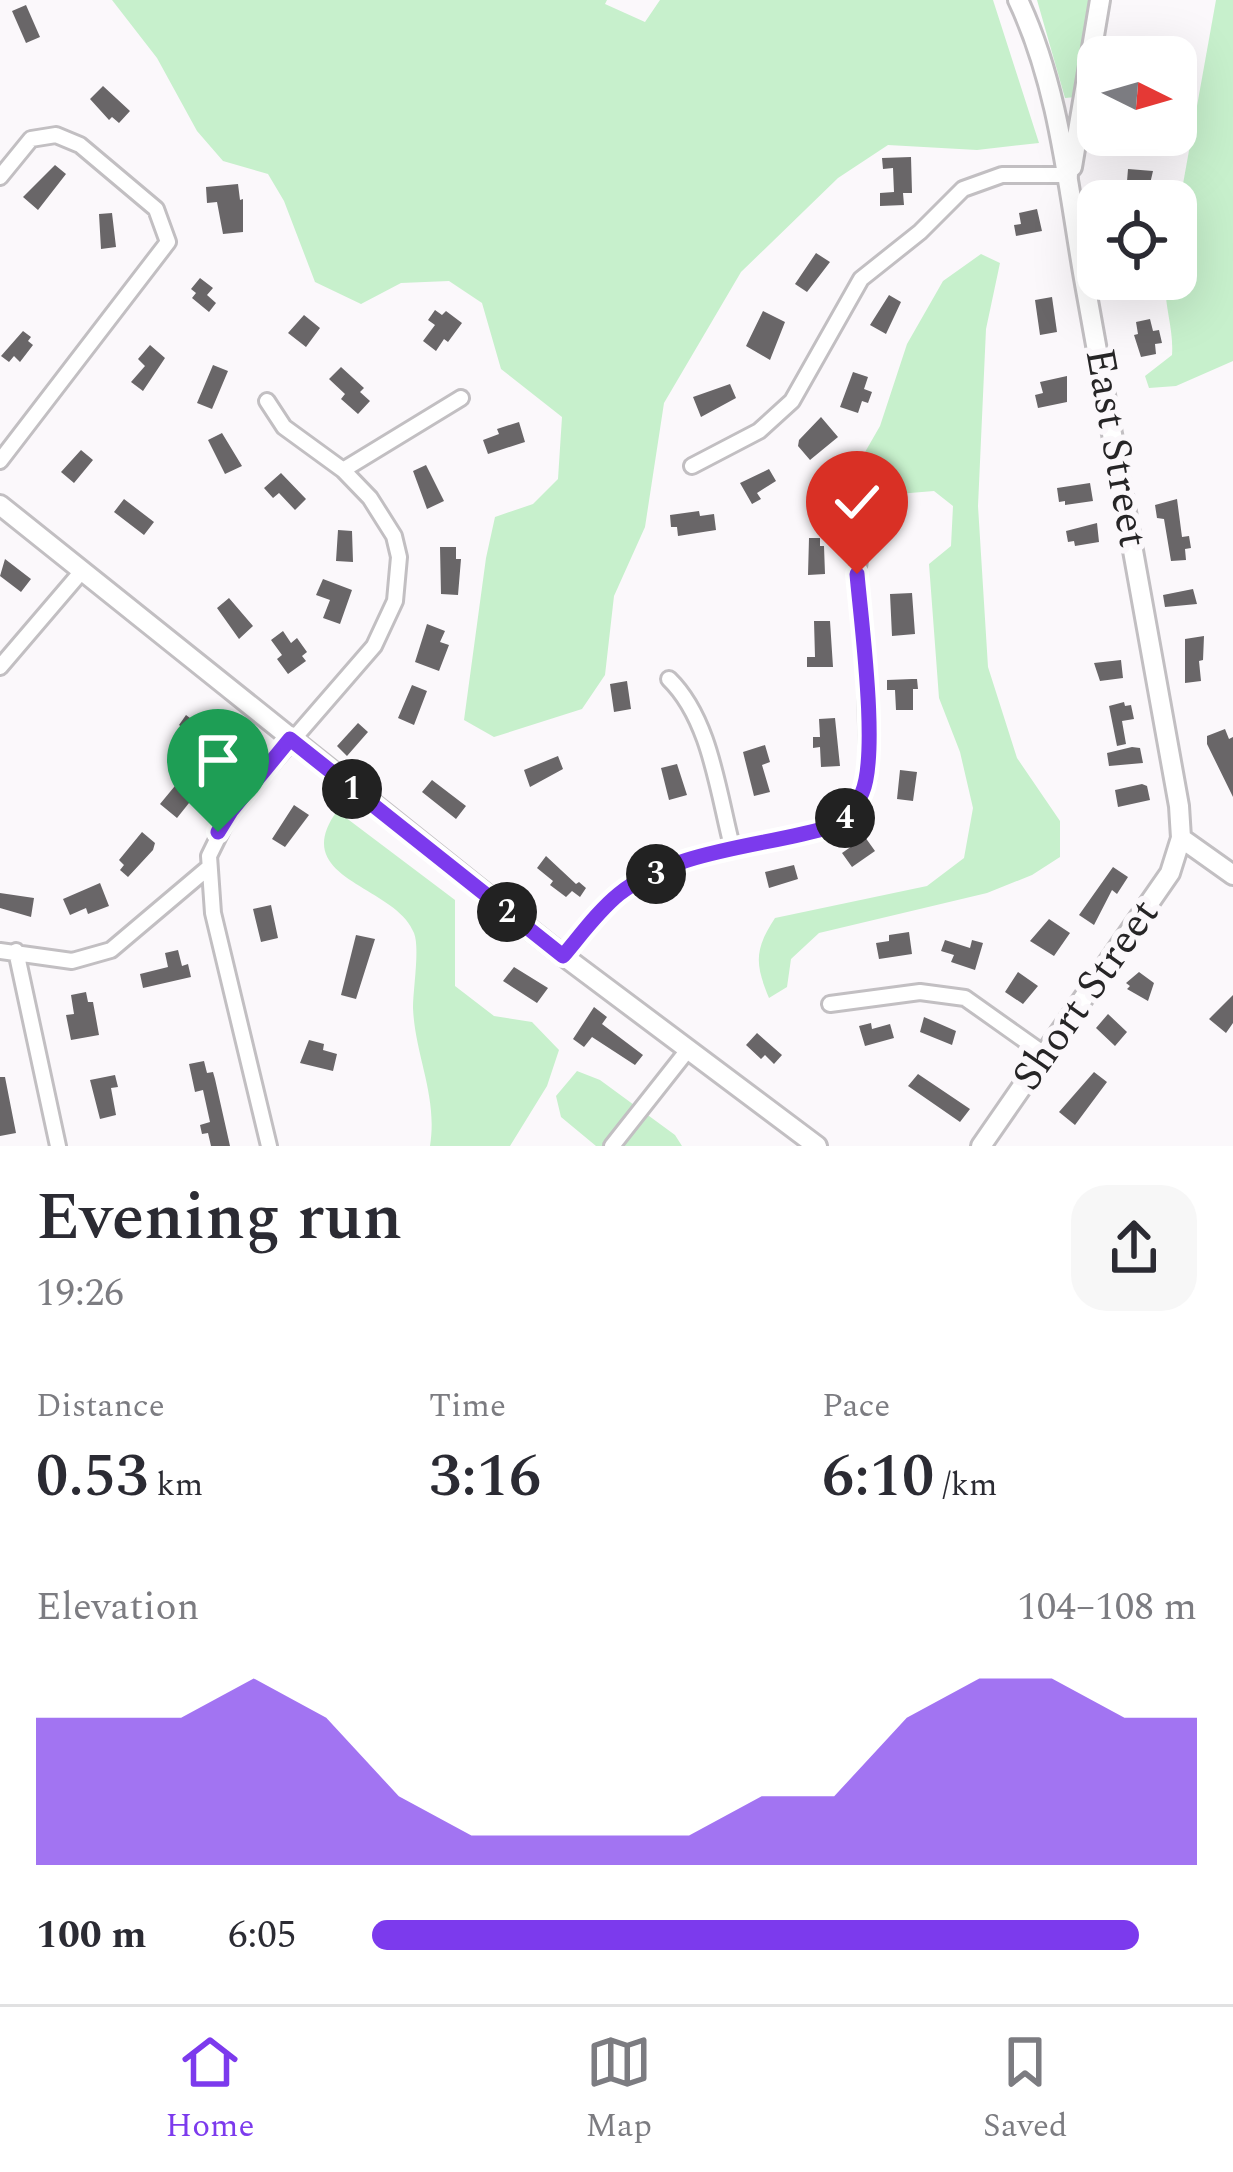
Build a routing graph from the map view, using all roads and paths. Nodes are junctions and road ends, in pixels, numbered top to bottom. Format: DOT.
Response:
graph roads {
  1 [pos="1018,0"];
  2 [pos="1100,0"];
  3 [pos="1070,175"];
  4 [pos="0,178"];
  5 [pos="461,398"];
  6 [pos="267,401"];
  7 [pos="0,461"];
  8 [pos="692,466"];
  9 [pos="343,470"];
  10 [pos="0,505"];
  11 [pos="863,532"];
  12 [pos="82,571"];
  13 [pos="0,667"];
  14 [pos="669,679"];
  15 [pos="290,739"];
  16 [pos="1180,838"];
  17 [pos="733,850"];
  18 [pos="208,868"];
  19 [pos="1233,875"];
  20 [pos="8,951"];
  21 [pos="563,956"];
  22 [pos="830,1004"];
  23 [pos="687,1051"];
  24 [pos="1044,1054"];
  25 [pos="58,1146"];
  26 [pos="269,1146"];
  27 [pos="612,1146"];
  28 [pos="817,1146"];
  29 [pos="980,1146"];
  1 -- 3 [label="street, East Street"];
  2 -- 3 [label="street"];
  3 -- 8 [label="street"];
  3 -- 16 [label="street, East Street"];
  4 -- 7 [label="street"];
  5 -- 9 [label="street"];
  6 -- 9 [label="street"];
  9 -- 15 [label="street"];
  10 -- 12 [label="street"];
  11 -- 17 [label="street"];
  12 -- 13 [label="street"];
  12 -- 15 [label="street"];
  14 -- 17 [label="street"];
  15 -- 18 [label="street"];
  15 -- 21 [label="street"];
  16 -- 19 [label="street"];
  16 -- 24 [label="street, Short Street"];
  17 -- 21 [label="street"];
  18 -- 20 [label="street"];
  18 -- 26 [label="street"];
  20 -- 25 [label="street"];
  21 -- 23 [label="street"];
  22 -- 24 [label="street"];
  23 -- 27 [label="street"];
  23 -- 28 [label="street"];
  24 -- 29 [label="street, Short Street"];
}
